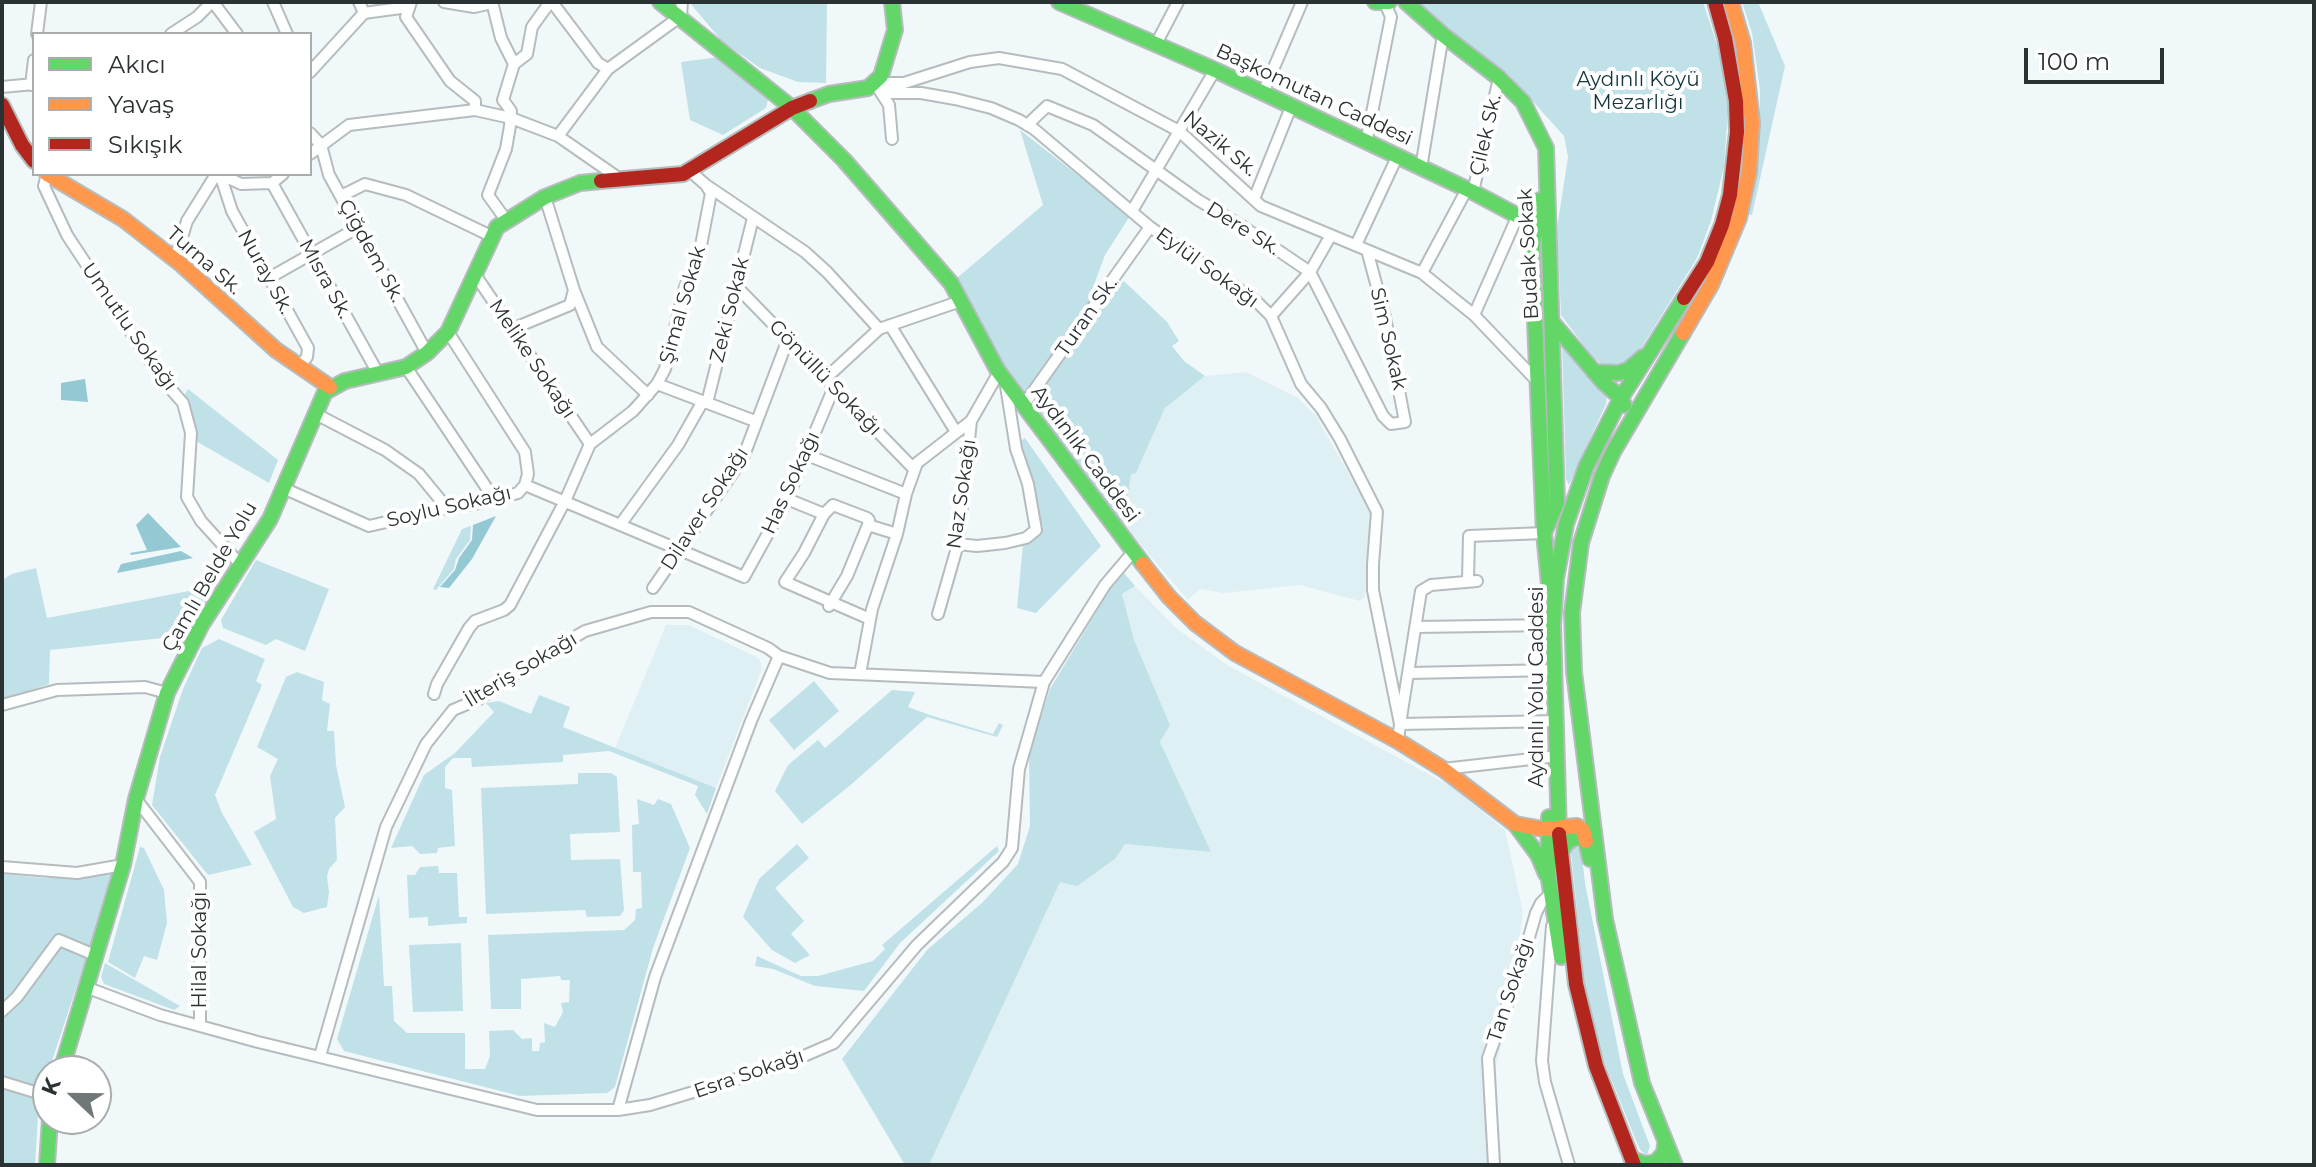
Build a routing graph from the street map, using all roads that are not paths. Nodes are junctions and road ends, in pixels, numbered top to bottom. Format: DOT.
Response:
graph roads {
  1 [pos="41,2"];
  2 [pos="212,2"];
  3 [pos="273,2"];
  4 [pos="359,2"];
  5 [pos="444,2"];
  6 [pos="492,2"];
  7 [pos="551,2"];
  8 [pos="660,2"];
  9 [pos="892,2"];
  10 [pos="1059,2"];
  11 [pos="1178,2"];
  12 [pos="1302,2"];
  13 [pos="1382,2"];
  14 [pos="1406,2"];
  15 [pos="1715,2"];
  16 [pos="1731,2"];
  17 [pos="410,4"];
  18 [pos="681,9"];
  19 [pos="364,13"];
  20 [pos="37,32"];
  21 [pos="174,32"];
  22 [pos="235,32"];
  23 [pos="286,32"];
  24 [pos="1443,35"];
  25 [pos="1156,44"];
  26 [pos="514,64"];
  27 [pos="608,69"];
  28 [pos="312,70"];
  29 [pos="1215,70"];
  30 [pos="1499,78"];
  31 [pos="874,83"];
  32 [pos="32,84"];
  33 [pos="2,87"];
  34 [pos="1263,93"];
  35 [pos="2,105"];
  36 [pos="475,106"];
  37 [pos="1291,107"];
  38 [pos="792,108"];
  39 [pos="511,118"];
  40 [pos="1027,125"];
  41 [pos="1179,131"];
  42 [pos="312,135"];
  43 [pos="558,136"];
  44 [pos="892,139"];
  45 [pos="1366,143"];
  46 [pos="28,145"];
  47 [pos="321,145"];
  48 [pos="312,152"];
  49 [pos="1397,157"];
  50 [pos="1421,168"];
  51 [pos="1157,169"];
  52 [pos="690,171"];
  53 [pos="46,176"];
  54 [pos="50,176"];
  55 [pos="216,176"];
  56 [pos="222,176"];
  57 [pos="225,176"];
  58 [pos="281,176"];
  59 [pos="620,179"];
  60 [pos="272,183"];
  61 [pos="706,185"];
  62 [pos="1470,190"];
  63 [pos="341,196"];
  64 [pos="545,197"];
  65 [pos="1254,199"];
  66 [pos="1132,211"];
  67 [pos="1518,215"];
  68 [pos="753,218"];
  69 [pos="506,220"];
  70 [pos="359,227"];
  71 [pos="1150,227"];
  72 [pos="1541,229"];
  73 [pos="1331,235"];
  74 [pos="491,236"];
  75 [pos="1361,248"];
  76 [pos="311,253"];
  77 [pos="175,260"];
  78 [pos="1310,272"];
  79 [pos="474,273"];
  80 [pos="1422,273"];
  81 [pos="269,278"];
  82 [pos="736,286"];
  83 [pos="574,290"];
  84 [pos="961,301"];
  85 [pos="1474,315"];
  86 [pos="1271,316"];
  87 [pos="1552,322"];
  88 [pos="884,327"];
  89 [pos="512,329"];
  90 [pos="448,332"];
  91 [pos="788,339"];
  92 [pos="1658,341"];
  93 [pos="427,353"];
  94 [pos="1535,359"];
  95 [pos="300,366"];
  96 [pos="406,367"];
  97 [pos="1594,372"];
  98 [pos="379,375"];
  99 [pos="1002,376"];
  100 [pos="826,378"];
  101 [pos="1553,379"];
  102 [pos="1536,380"];
  103 [pos="657,384"];
  104 [pos="330,387"];
  105 [pos="834,387"];
  106 [pos="648,395"];
  107 [pos="1621,398"];
  108 [pos="705,402"];
  109 [pos="1023,406"];
  110 [pos="314,413"];
  111 [pos="755,421"];
  112 [pos="971,421"];
  113 [pos="1398,423"];
  114 [pos="956,432"];
  115 [pos="590,444"];
  116 [pos="807,455"];
  117 [pos="914,469"];
  118 [pos="525,485"];
  119 [pos="283,488"];
  120 [pos="906,494"];
  121 [pos="494,499"];
  122 [pos="787,499"];
  123 [pos="565,501"];
  124 [pos="447,508"];
  125 [pos="1589,511"];
  126 [pos="824,514"];
  127 [pos="620,525"];
  128 [pos="868,525"];
  129 [pos="1544,533"];
  130 [pos="897,534"];
  131 [pos="958,544"];
  132 [pos="679,550"];
  133 [pos="1133,552"];
  134 [pos="240,564"];
  135 [pos="653,588"];
  136 [pos="830,604"];
  137 [pos="871,614"];
  138 [pos="938,614"];
  139 [pos="1553,625"];
  140 [pos="1416,627"];
  141 [pos="779,656"];
  142 [pos="1555,670"];
  143 [pos="1409,673"];
  144 [pos="860,674"];
  145 [pos="1044,682"];
  146 [pos="167,693"];
  147 [pos="434,694"];
  148 [pos="2,705"];
  149 [pos="1556,721"];
  150 [pos="1400,724"];
  151 [pos="1398,741"];
  152 [pos="1558,756"];
  153 [pos="1443,769"];
  154 [pos="136,799"];
  155 [pos="1515,824"];
  156 [pos="1549,827"];
  157 [pos="1586,841"];
  158 [pos="1560,854"];
  159 [pos="123,865"];
  160 [pos="2,867"];
  161 [pos="1550,888"];
  162 [pos="1553,912"];
  163 [pos="1605,919"];
  164 [pos="97,956"];
  165 [pos="88,988"];
  166 [pos="2,1011"];
  167 [pos="200,1026"];
  168 [pos="66,1055"];
  169 [pos="320,1056"];
  170 [pos="2,1082"];
  171 [pos="32,1091"];
  172 [pos="1605,1094"];
  173 [pos="618,1110"];
  174 [pos="49,1135"];
  175 [pos="1665,1145"];
  176 [pos="1633,1162"];
  177 [pos="1494,1164"];
  178 [pos="47,1165"];
  179 [pos="1569,1165"];
  180 [pos="1675,1165"];
  1 -- 20 [label="street"];
  2 -- 21 [label="street"];
  2 -- 22 [label="street"];
  3 -- 23 [label="street"];
  4 -- 19 [label="street"];
  5 -- 6 [label="street"];
  6 -- 26 [label="street"];
  7 -- 26 [label="street"];
  7 -- 27 [label="street"];
  8 -- 18 [label="main road, Aydınlık Caddesi"];
  9 -- 31 [label="main road"];
  10 -- 25 [label="main road, Başkomutan Caddesi"];
  11 -- 25 [label="street"];
  12 -- 34 [label="street"];
  13 -- 24 [label="main road"];
  13 -- 45 [label="street"];
  14 -- 24 [label="main road"];
  15 -- 92 [label="main road, Aydınlı Yolu Caddesi"];
  16 -- 125 [label="main road, Aydınlı Yolu Caddesi"];
  17 -- 19 [label="street"];
  17 -- 36 [label="street"];
  18 -- 27 [label="street"];
  18 -- 38 [label="main road, Aydınlık Caddesi"];
  19 -- 28 [label="street"];
  24 -- 30 [label="main road, Budak Sokak"];
  24 -- 50 [label="street"];
  25 -- 29 [label="main road, Başkomutan Caddesi"];
  26 -- 39 [label="street"];
  27 -- 43 [label="street"];
  29 -- 34 [label="main road, Başkomutan Caddesi"];
  29 -- 41 [label="street"];
  30 -- 62 [label="street, Çilek Sk."];
  30 -- 72 [label="main road, Budak Sokak"];
  31 -- 38 [label="main road, Nazik Sk."];
  31 -- 40 [label="street, Eylül Sokağı"];
  31 -- 41 [label="street, Nazik Sk."];
  31 -- 44 [label="street"];
  32 -- 33 [label="street"];
  34 -- 37 [label="main road, Başkomutan Caddesi"];
  35 -- 46 [label="main road"];
  36 -- 39 [label="street"];
  36 -- 47 [label="street"];
  37 -- 45 [label="main road, Başkomutan Caddesi"];
  37 -- 65 [label="street"];
  38 -- 52 [label="main road"];
  38 -- 84 [label="main road, Aydınlık Caddesi"];
  39 -- 43 [label="street"];
  39 -- 69 [label="street"];
  40 -- 51 [label="street, Dere Sk."];
  40 -- 66 [label="street, Eylül Sokağı"];
  41 -- 51 [label="street"];
  41 -- 65 [label="street, Nazik Sk."];
  42 -- 47 [label="street"];
  43 -- 59 [label="street"];
  45 -- 49 [label="main road, Başkomutan Caddesi"];
  47 -- 48 [label="street"];
  47 -- 63 [label="street, Çiğdem Sk."];
  49 -- 50 [label="main road, Başkomutan Caddesi"];
  49 -- 75 [label="street"];
  50 -- 62 [label="main road, Başkomutan Caddesi"];
  51 -- 66 [label="street"];
  51 -- 78 [label="street, Dere Sk."];
  52 -- 59 [label="main road"];
  52 -- 61 [label="street"];
  53 -- 134 [label="street, Umutlu Sokağı"];
  54 -- 77 [label="main road, Turna Sk."];
  55 -- 77 [label="street"];
  56 -- 81 [label="street, Nuray Sk."];
  57 -- 60 [label="street"];
  58 -- 60 [label="street"];
  59 -- 64 [label="main road"];
  60 -- 76 [label="street, Mısra Sk."];
  61 -- 68 [label="street"];
  61 -- 103 [label="street, Şimal Sokak"];
  62 -- 67 [label="main road, Başkomutan Caddesi"];
  62 -- 80 [label="street, Çilek Sk."];
  63 -- 70 [label="street, Çiğdem Sk."];
  63 -- 74 [label="street"];
  64 -- 69 [label="main road"];
  64 -- 83 [label="street"];
  65 -- 73 [label="street, Nazik Sk."];
  66 -- 71 [label="street, Eylül Sokağı"];
  67 -- 72 [label="main road, Başkomutan Caddesi"];
  67 -- 85 [label="street"];
  68 -- 82 [label="street, Zeki Sokak"];
  68 -- 88 [label="street"];
  69 -- 74 [label="main road"];
  70 -- 76 [label="street"];
  70 -- 93 [label="street, Çiğdem Sk."];
  71 -- 86 [label="street, Eylül Sokağı"];
  71 -- 109 [label="street, Turan Sk."];
  72 -- 87 [label="main road, Budak Sokak"];
  72 -- 94 [label="main road, Budak Sokak"];
  73 -- 75 [label="street, Nazik Sk."];
  73 -- 78 [label="street"];
  74 -- 79 [label="main road"];
  75 -- 80 [label="street, Nazik Sk."];
  75 -- 113 [label="street, Sim Sokak"];
  76 -- 81 [label="street"];
  76 -- 98 [label="street, Mısra Sk."];
  77 -- 95 [label="main road, Turna Sk."];
  78 -- 86 [label="street"];
  78 -- 113 [label="street, Dere Sk."];
  79 -- 89 [label="street, Melike Sokağı"];
  79 -- 90 [label="main road"];
  80 -- 85 [label="street, Nazik Sk."];
  81 -- 95 [label="street, Nuray Sk."];
  82 -- 91 [label="street, Gönüllü Sokağı"];
  82 -- 108 [label="street, Zeki Sokak"];
  83 -- 89 [label="street"];
  83 -- 106 [label="street"];
  84 -- 88 [label="street"];
  84 -- 99 [label="main road, Aydınlık Caddesi"];
  85 -- 102 [label="street, Nazik Sk."];
  86 -- 150 [label="street, Eylül Sokağı"];
  87 -- 97 [label="main road"];
  87 -- 101 [label="main road, Budak Sokak"];
  88 -- 100 [label="street"];
  88 -- 114 [label="street"];
  89 -- 115 [label="street, Melike Sokağı"];
  90 -- 93 [label="main road"];
  90 -- 118 [label="street"];
  91 -- 100 [label="street, Gönüllü Sokağı"];
  91 -- 111 [label="street, Dilaver Sokağı"];
  92 -- 97 [label="main road"];
  92 -- 107 [label="main road, Aydınlı Yolu Caddesi"];
  93 -- 96 [label="main road"];
  94 -- 101 [label="street"];
  94 -- 102 [label="main road, Budak Sokak"];
  95 -- 104 [label="main road, Turna Sk."];
  96 -- 98 [label="main road"];
  96 -- 121 [label="street"];
  97 -- 107 [label="main road"];
  98 -- 104 [label="main road"];
  99 -- 109 [label="main road, Aydınlık Caddesi"];
  99 -- 112 [label="street"];
  99 -- 131 [label="street"];
  100 -- 105 [label="street, Gönüllü Sokağı"];
  101 -- 129 [label="main road, Budak Sokak"];
  102 -- 129 [label="main road, Budak Sokak"];
  103 -- 106 [label="street, Şimal Sokak"];
  103 -- 108 [label="street"];
  104 -- 110 [label="main road, Çamlı Belde Yolu"];
  105 -- 116 [label="street, Has Sokağı"];
  105 -- 117 [label="street, Gönüllü Sokağı"];
  106 -- 115 [label="street, Şimal Sokak"];
  107 -- 125 [label="main road"];
  107 -- 139 [label="main road, Aydınlı Yolu Caddesi"];
  108 -- 111 [label="street"];
  108 -- 127 [label="street, Zeki Sokak"];
  109 -- 133 [label="main road, Aydınlık Caddesi"];
  110 -- 119 [label="main road, Çamlı Belde Yolu"];
  110 -- 124 [label="street"];
  111 -- 132 [label="street, Dilaver Sokağı"];
  112 -- 114 [label="street"];
  112 -- 131 [label="street, Naz Sokağı"];
  114 -- 117 [label="street"];
  115 -- 123 [label="street"];
  116 -- 120 [label="street"];
  116 -- 122 [label="street, Has Sokağı"];
  117 -- 120 [label="street"];
  118 -- 121 [label="street, Soylu Sokağı"];
  118 -- 123 [label="street"];
  119 -- 124 [label="street, Soylu Sokağı"];
  119 -- 134 [label="main road, Çamlı Belde Yolu"];
  120 -- 130 [label="street"];
  121 -- 124 [label="street, Soylu Sokağı"];
  122 -- 126 [label="street"];
  122 -- 132 [label="street, Has Sokağı"];
  123 -- 127 [label="street"];
  123 -- 147 [label="street"];
  125 -- 163 [label="main road, Aydınlı Yolu Caddesi"];
  126 -- 128 [label="street"];
  126 -- 136 [label="street"];
  127 -- 132 [label="street"];
  128 -- 130 [label="street"];
  128 -- 136 [label="street"];
  129 -- 139 [label="main road, Budak Sokak"];
  129 -- 140 [label="street"];
  130 -- 137 [label="street"];
  131 -- 138 [label="street, Naz Sokağı"];
  132 -- 135 [label="street, Dilaver Sokağı"];
  133 -- 145 [label="street, Esra Sokağı"];
  133 -- 151 [label="main road, Aydınlık Caddesi"];
  134 -- 146 [label="main road, Çamlı Belde Yolu"];
  136 -- 137 [label="street"];
  137 -- 144 [label="street"];
  139 -- 140 [label="street"];
  139 -- 142 [label="main road, Aydınlı Yolu Caddesi"];
  140 -- 143 [label="street"];
  141 -- 144 [label="street, İlteriş Sokağı"];
  141 -- 169 [label="street, İlteriş Sokağı"];
  141 -- 173 [label="street"];
  142 -- 143 [label="street"];
  142 -- 149 [label="main road, Aydınlı Yolu Caddesi"];
  143 -- 150 [label="street"];
  144 -- 145 [label="street, İlteriş Sokağı"];
  145 -- 173 [label="street, Esra Sokağı"];
  146 -- 148 [label="street"];
  146 -- 154 [label="main road, Çamlı Belde Yolu"];
  149 -- 150 [label="street"];
  149 -- 152 [label="main road, Aydınlı Yolu Caddesi"];
  150 -- 151 [label="street, Eylül Sokağı"];
  151 -- 153 [label="main road, Aydınlık Caddesi"];
  152 -- 153 [label="street"];
  152 -- 156 [label="main road, Aydınlı Yolu Caddesi"];
  153 -- 155 [label="main road, Aydınlık Caddesi"];
  154 -- 159 [label="main road, Çamlı Belde Yolu"];
  154 -- 167 [label="street, Hilal Sokağı"];
  155 -- 156 [label="main road, Aydınlık Caddesi"];
  155 -- 161 [label="main road"];
  156 -- 157 [label="main road, Aydınlık Caddesi"];
  156 -- 158 [label="main road, Aydınlı Yolu Caddesi"];
  156 -- 161 [label="main road"];
  157 -- 158 [label="main road"];
  157 -- 163 [label="main road"];
  158 -- 172 [label="main road, Aydınlı Yolu Caddesi"];
  159 -- 160 [label="street"];
  159 -- 164 [label="main road, Çamlı Belde Yolu"];
  161 -- 162 [label="main road"];
  161 -- 177 [label="street, Tan Sokağı"];
  162 -- 172 [label="main road"];
  162 -- 179 [label="street"];
  163 -- 175 [label="main road, Aydınlı Yolu Caddesi"];
  164 -- 165 [label="main road, Çamlı Belde Yolu"];
  164 -- 166 [label="street"];
  165 -- 167 [label="street, Esra Sokağı"];
  165 -- 168 [label="main road, Çamlı Belde Yolu"];
  167 -- 169 [label="street, Esra Sokağı"];
  169 -- 173 [label="street, Esra Sokağı"];
  170 -- 171 [label="street"];
  172 -- 176 [label="main road, Aydınlı Yolu Caddesi"];
  174 -- 178 [label="main road"];
  175 -- 176 [label="main road"];
  175 -- 180 [label="main road, Aydınlı Yolu Caddesi"];
}
